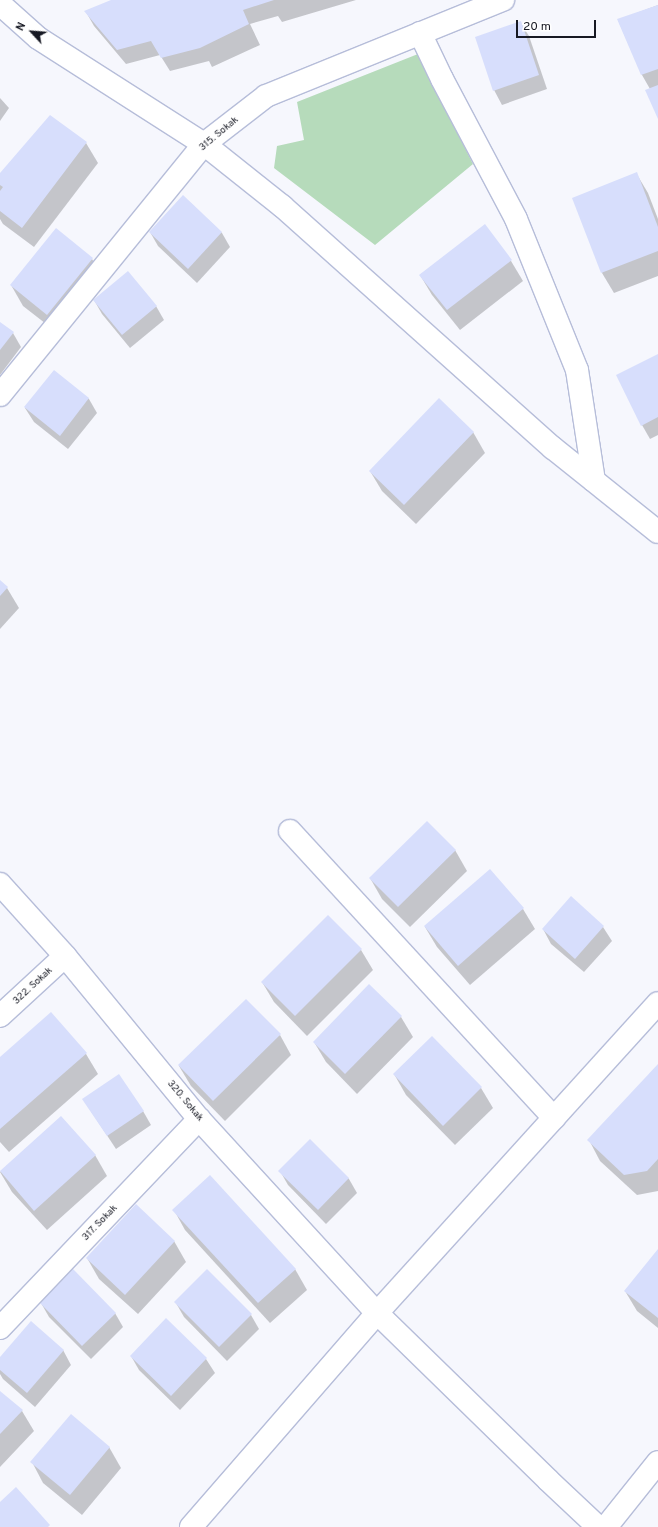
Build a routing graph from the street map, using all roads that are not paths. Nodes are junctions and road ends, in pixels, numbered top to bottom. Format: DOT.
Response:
graph roads {
  1 [pos="503,0"];
  2 [pos="0,4"];
  3 [pos="420,32"];
  4 [pos="204,144"];
  5 [pos="0,395"];
  6 [pos="594,481"];
  7 [pos="658,532"];
  8 [pos="290,831"];
  9 [pos="0,884"];
  10 [pos="65,956"];
  11 [pos="658,1003"];
  12 [pos="0,1016"];
  13 [pos="554,1118"];
  14 [pos="199,1119"];
  15 [pos="377,1313"];
  16 [pos="0,1328"];
  17 [pos="658,1462"];
  18 [pos="191,1527"];
  19 [pos="598,1527"];
  20 [pos="606,1527"];
  1 -- 3 [label="street, 315. Sokak"];
  2 -- 4 [label="street"];
  3 -- 4 [label="street, 315. Sokak"];
  3 -- 6 [label="street"];
  4 -- 5 [label="street, 315. Sokak"];
  4 -- 6 [label="street"];
  6 -- 7 [label="street"];
  8 -- 13 [label="street"];
  9 -- 10 [label="street, 320. Sokak"];
  10 -- 12 [label="street, 322. Sokak"];
  10 -- 14 [label="street, 320. Sokak"];
  11 -- 13 [label="street"];
  13 -- 15 [label="street"];
  14 -- 15 [label="street, 320. Sokak"];
  14 -- 16 [label="street, 317. Sokak"];
  15 -- 18 [label="street"];
  15 -- 19 [label="street, 320. Sokak"];
  17 -- 20 [label="street"];
}
